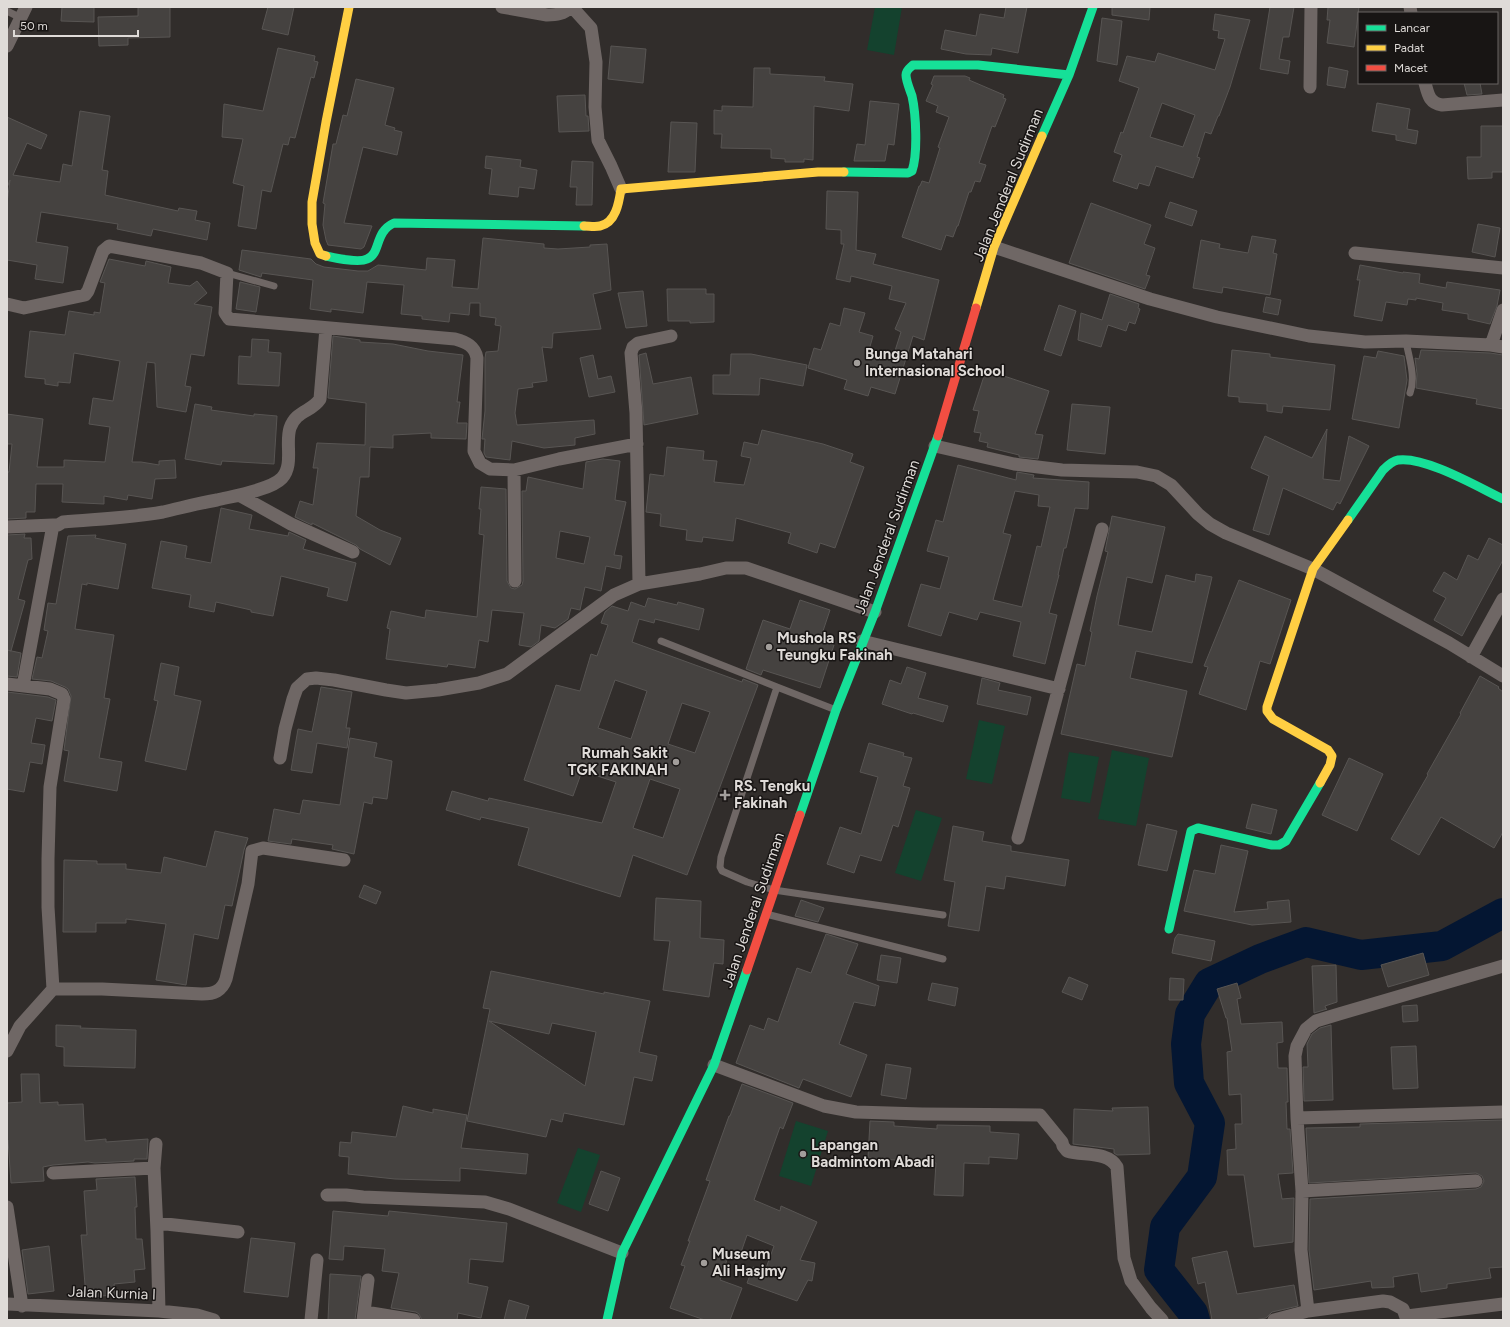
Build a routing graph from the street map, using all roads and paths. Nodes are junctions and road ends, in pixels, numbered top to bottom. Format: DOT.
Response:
graph roads {
  1 [pos="349,7"];
  2 [pos="502,7"];
  3 [pos="571,7"];
  4 [pos="1093,7"];
  5 [pos="1311,7"];
  6 [pos="7,11"];
  7 [pos="23,12"];
  8 [pos="7,46"];
  9 [pos="1069,75"];
  10 [pos="1425,84"];
  11 [pos="1310,87"];
  12 [pos="1503,100"];
  13 [pos="621,189"];
  14 [pos="994,247"];
  15 [pos="1355,253"];
  16 [pos="1503,268"];
  17 [pos="227,273"];
  18 [pos="274,286"];
  19 [pos="7,304"];
  20 [pos="1503,310"];
  21 [pos="326,328"];
  22 [pos="671,336"];
  23 [pos="1406,341"];
  24 [pos="1497,346"];
  25 [pos="1410,393"];
  26 [pos="637,444"];
  27 [pos="935,446"];
  28 [pos="514,470"];
  29 [pos="238,495"];
  30 [pos="1503,499"];
  31 [pos="53,525"];
  32 [pos="7,527"];
  33 [pos="1102,529"];
  34 [pos="352,552"];
  35 [pos="1313,569"];
  36 [pos="515,581"];
  37 [pos="639,584"];
  38 [pos="1503,599"];
  39 [pos="875,612"];
  40 [pos="661,641"];
  41 [pos="862,641"];
  42 [pos="1471,657"];
  43 [pos="1503,676"];
  44 [pos="7,684"];
  45 [pos="23,686"];
  46 [pos="777,687"];
  47 [pos="1059,689"];
  48 [pos="836,710"];
  49 [pos="280,758"];
  50 [pos="1018,838"];
  51 [pos="344,860"];
  52 [pos="774,890"];
  53 [pos="766,914"];
  54 [pos="943,916"];
  55 [pos="1169,929"];
  56 [pos="943,959"];
  57 [pos="1503,966"];
  58 [pos="53,989"];
  59 [pos="7,1051"];
  60 [pos="714,1065"];
  61 [pos="1503,1112"];
  62 [pos="1296,1118"];
  63 [pos="156,1144"];
  64 [pos="154,1168"];
  65 [pos="53,1173"];
  66 [pos="1476,1181"];
  67 [pos="1302,1191"];
  68 [pos="327,1195"];
  69 [pos="7,1207"];
  70 [pos="157,1223"];
  71 [pos="238,1232"];
  72 [pos="622,1253"];
  73 [pos="317,1260"];
  74 [pos="368,1280"];
  75 [pos="7,1304"];
  76 [pos="1503,1304"];
  77 [pos="22,1306"];
  78 [pos="159,1311"];
  79 [pos="1308,1311"];
  80 [pos="364,1316"];
  81 [pos="1407,1318"];
  82 [pos="214,1320"];
  83 [pos="311,1320"];
  84 [pos="414,1320"];
  85 [pos="607,1320"];
  86 [pos="1162,1320"];
  87 [pos="1274,1320"];
  1 -- 13 [label="street"];
  2 -- 3 [label="street"];
  3 -- 13 [label="street"];
  4 -- 9 [label="street, Jalan Jenderal Sudirman"];
  5 -- 11 [label="street"];
  6 -- 7 [label="lane"];
  7 -- 8 [label="street"];
  9 -- 13 [label="street"];
  9 -- 14 [label="street, Jalan Jenderal Sudirman"];
  10 -- 12 [label="street"];
  14 -- 23 [label="street"];
  14 -- 27 [label="street, Jalan Jenderal Sudirman"];
  15 -- 16 [label="street"];
  17 -- 18 [label="lane"];
  17 -- 19 [label="street"];
  17 -- 21 [label="street"];
  20 -- 24 [label="street"];
  21 -- 28 [label="street"];
  21 -- 29 [label="street"];
  22 -- 26 [label="street"];
  23 -- 24 [label="street"];
  23 -- 25 [label="lane"];
  26 -- 28 [label="street"];
  26 -- 37 [label="street"];
  27 -- 35 [label="street"];
  27 -- 39 [label="street, Jalan Jenderal Sudirman"];
  28 -- 36 [label="street"];
  29 -- 31 [label="street"];
  29 -- 34 [label="street"];
  30 -- 35 [label="street"];
  31 -- 32 [label="street"];
  31 -- 45 [label="street"];
  33 -- 47 [label="street"];
  35 -- 42 [label="street"];
  35 -- 55 [label="street"];
  37 -- 39 [label="street"];
  37 -- 49 [label="street"];
  38 -- 42 [label="street"];
  39 -- 41 [label="street, Jalan Jenderal Sudirman"];
  40 -- 46 [label="lane"];
  41 -- 47 [label="street"];
  41 -- 48 [label="street, Jalan Jenderal Sudirman"];
  42 -- 43 [label="street"];
  44 -- 45 [label="street"];
  45 -- 58 [label="street"];
  46 -- 48 [label="lane"];
  46 -- 52 [label="lane"];
  47 -- 50 [label="street"];
  48 -- 52 [label="street, Jalan Jenderal Sudirman"];
  51 -- 58 [label="street"];
  52 -- 53 [label="street, Jalan Jenderal Sudirman"];
  52 -- 54 [label="lane"];
  53 -- 56 [label="lane"];
  53 -- 60 [label="street, Jalan Jenderal Sudirman"];
  57 -- 62 [label="street"];
  58 -- 59 [label="street"];
  60 -- 72 [label="street, Jalan Jenderal Sudirman"];
  60 -- 86 [label="street"];
  61 -- 62 [label="street"];
  62 -- 67 [label="street"];
  63 -- 64 [label="street"];
  64 -- 65 [label="street"];
  64 -- 70 [label="street"];
  66 -- 67 [label="street"];
  67 -- 79 [label="street"];
  68 -- 72 [label="street"];
  69 -- 77 [label="street"];
  70 -- 71 [label="street"];
  70 -- 78 [label="street"];
  72 -- 85 [label="street, Jalan Jenderal Sudirman"];
  73 -- 83 [label="street"];
  74 -- 80 [label="street"];
  75 -- 77 [label="street, Jalan Kurnia I"];
  76 -- 81 [label="street"];
  77 -- 78 [label="street, Jalan Kurnia I"];
  78 -- 82 [label="street, Jalan Kurnia I"];
  79 -- 81 [label="street"];
  79 -- 87 [label="street"];
  80 -- 84 [label="street"];
}
